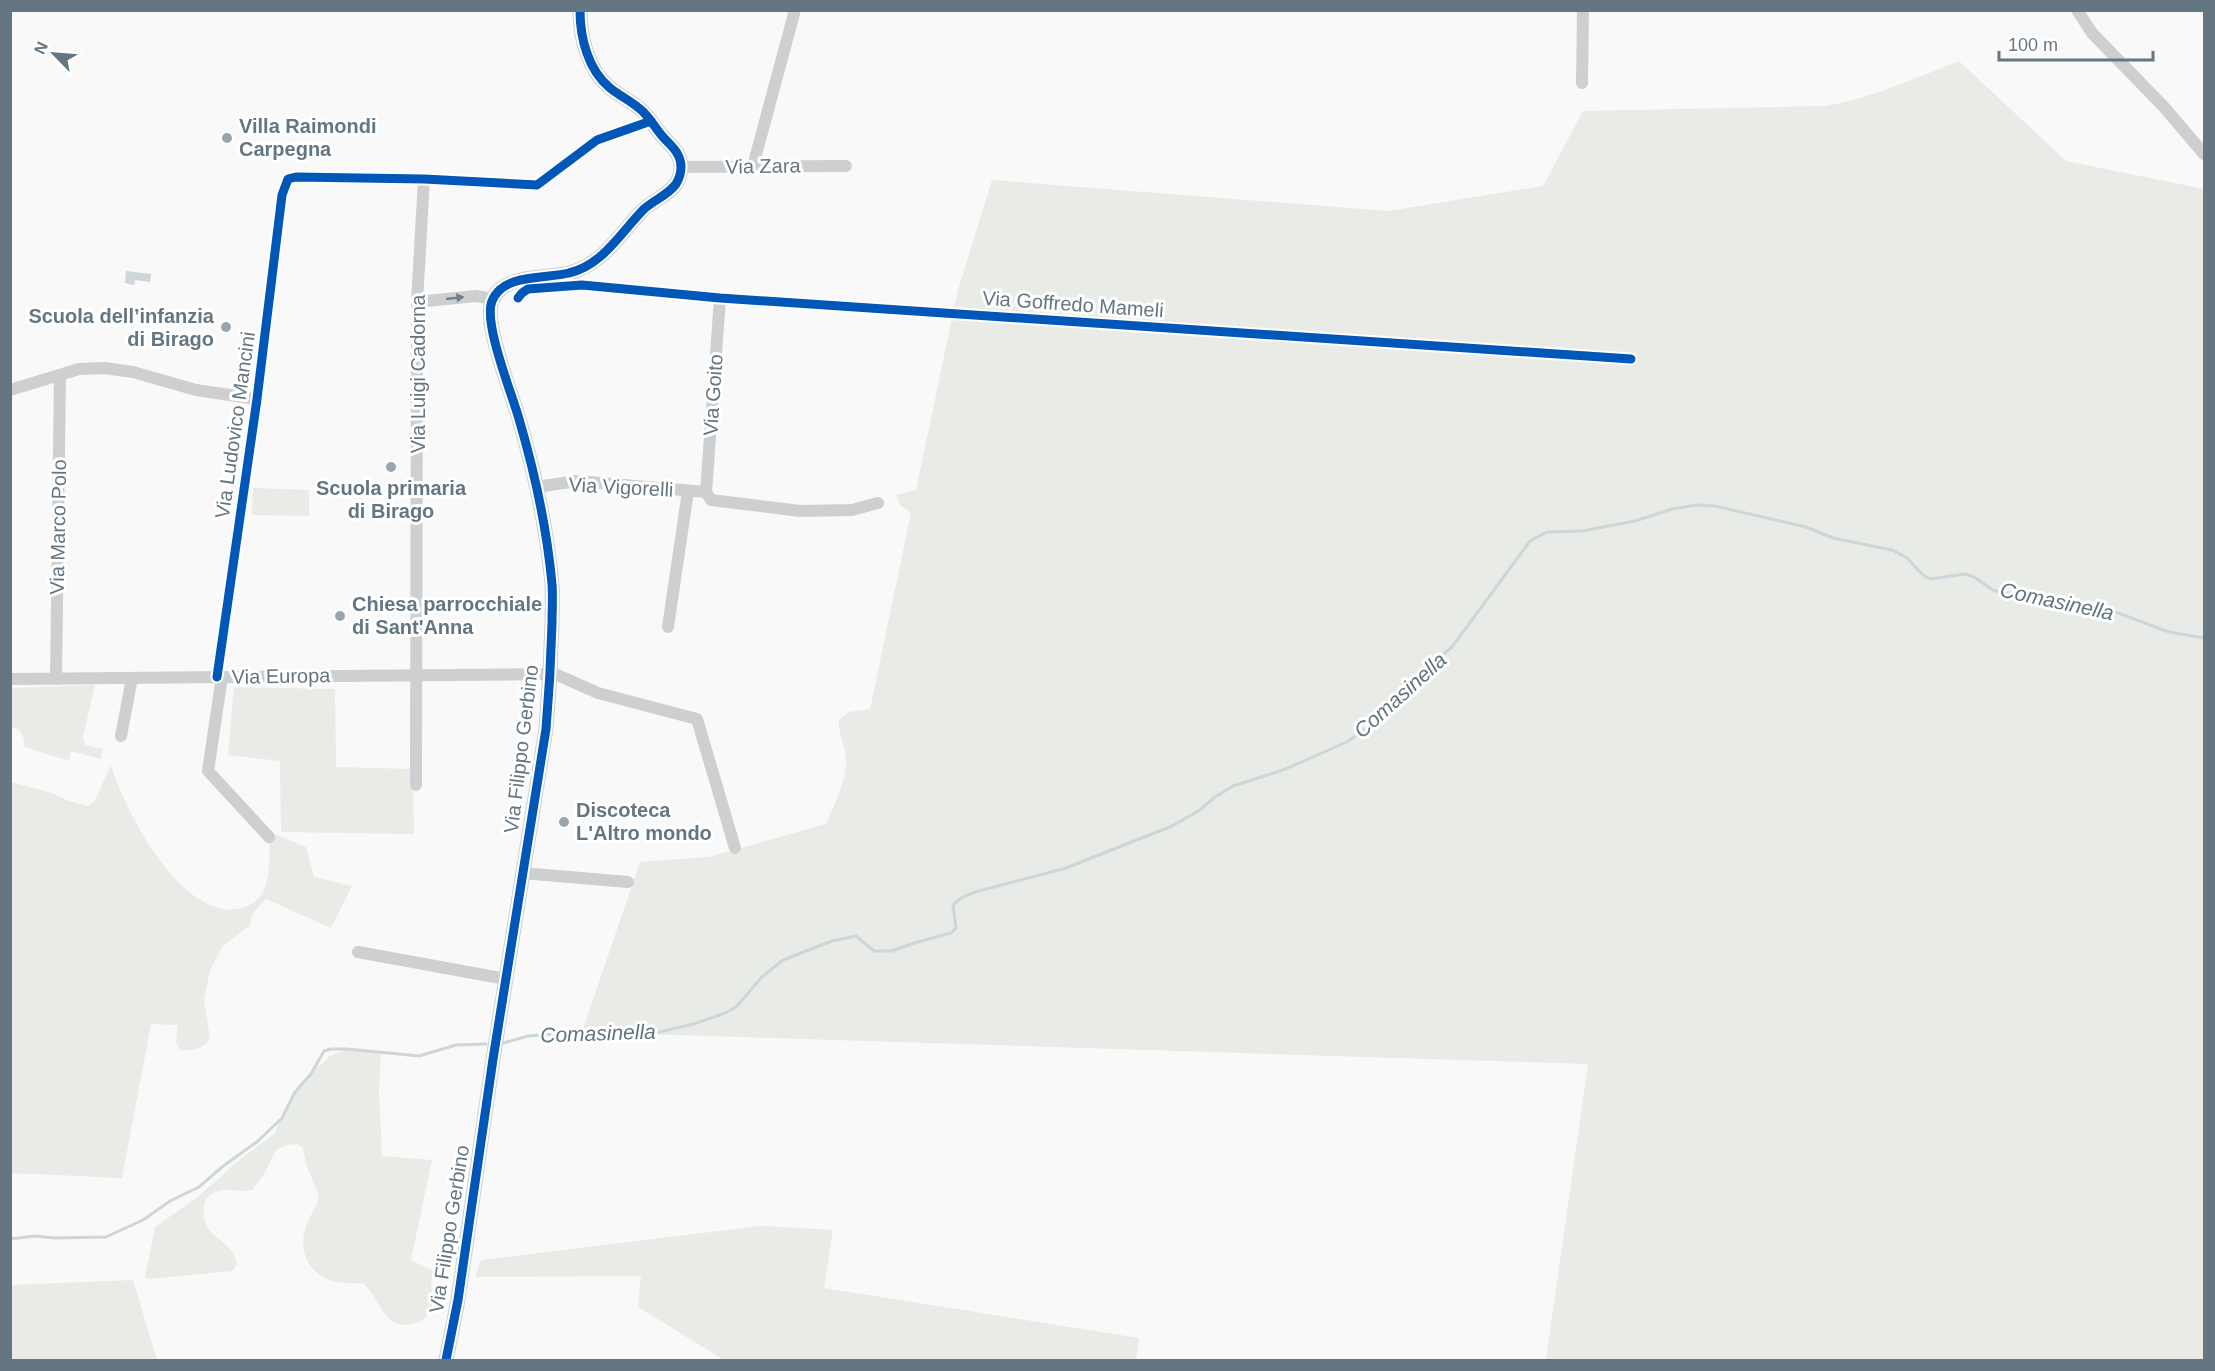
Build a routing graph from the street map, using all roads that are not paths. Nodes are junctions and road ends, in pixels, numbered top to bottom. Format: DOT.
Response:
graph roads {
  1 [pos="580,10"];
  2 [pos="795,10"];
  3 [pos="1583,10"];
  4 [pos="2077,10"];
  5 [pos="1582,83"];
  6 [pos="651,121"];
  7 [pos="2205,154"];
  8 [pos="753,166"];
  9 [pos="846,166"];
  10 [pos="681,167"];
  11 [pos="424,179"];
  12 [pos="518,298"];
  13 [pos="720,298"];
  14 [pos="493,299"];
  15 [pos="417,302"];
  16 [pos="1630,359"];
  17 [pos="60,375"];
  18 [pos="10,390"];
  19 [pos="257,399"];
  20 [pos="536,487"];
  21 [pos="688,490"];
  22 [pos="706,492"];
  23 [pos="878,503"];
  24 [pos="668,627"];
  25 [pos="551,674"];
  26 [pos="415,675"];
  27 [pos="220,677"];
  28 [pos="132,678"];
  29 [pos="10,679"];
  30 [pos="57,679"];
  31 [pos="121,736"];
  32 [pos="416,785"];
  33 [pos="269,837"];
  34 [pos="735,848"];
  35 [pos="522,873"];
  36 [pos="628,882"];
  37 [pos="358,952"];
  38 [pos="506,979"];
  39 [pos="446,1360"];
  1 -- 6 [label="street"];
  2 -- 8 [label="street"];
  3 -- 5 [label="street"];
  4 -- 7 [label="street"];
  6 -- 10 [label="street"];
  6 -- 11 [label="street"];
  8 -- 9 [label="street, Via Zara"];
  8 -- 10 [label="street, Via Zara"];
  10 -- 14 [label="street"];
  11 -- 15 [label="street, Via Luigi Cadorna"];
  11 -- 19 [label="street, Via Ludovico Mancini"];
  12 -- 13 [label="street, Via Goffredo Mameli"];
  13 -- 16 [label="street, Via Goffredo Mameli"];
  13 -- 22 [label="street, Via Goito"];
  15 -- 14 [label="street, one-way"];
  14 -- 20 [label="street, Via Filippo Gerbino"];
  15 -- 26 [label="street, Via Luigi Cadorna"];
  17 -- 18 [label="street"];
  17 -- 19 [label="street"];
  17 -- 30 [label="street, Via Marco Polo"];
  19 -- 27 [label="street, Via Ludovico Mancini"];
  20 -- 21 [label="street, Via Vigorelli"];
  20 -- 25 [label="street, Via Filippo Gerbino"];
  21 -- 22 [label="street, Via Vigorelli"];
  21 -- 24 [label="street"];
  22 -- 23 [label="street, Via Vigorelli"];
  25 -- 26 [label="street, Via Europa"];
  25 -- 34 [label="street"];
  25 -- 35 [label="street, Via Filippo Gerbino"];
  26 -- 27 [label="street, Via Europa"];
  26 -- 32 [label="street, Via Luigi Cadorna"];
  27 -- 28 [label="street, Via Europa"];
  27 -- 33 [label="street, Via Ludovico Mancini"];
  28 -- 30 [label="street, Via Europa"];
  28 -- 31 [label="street"];
  29 -- 30 [label="street, Via Europa"];
  35 -- 36 [label="street"];
  35 -- 38 [label="street, Via Filippo Gerbino"];
  37 -- 38 [label="street"];
  38 -- 39 [label="street, Via Filippo Gerbino"];
}
